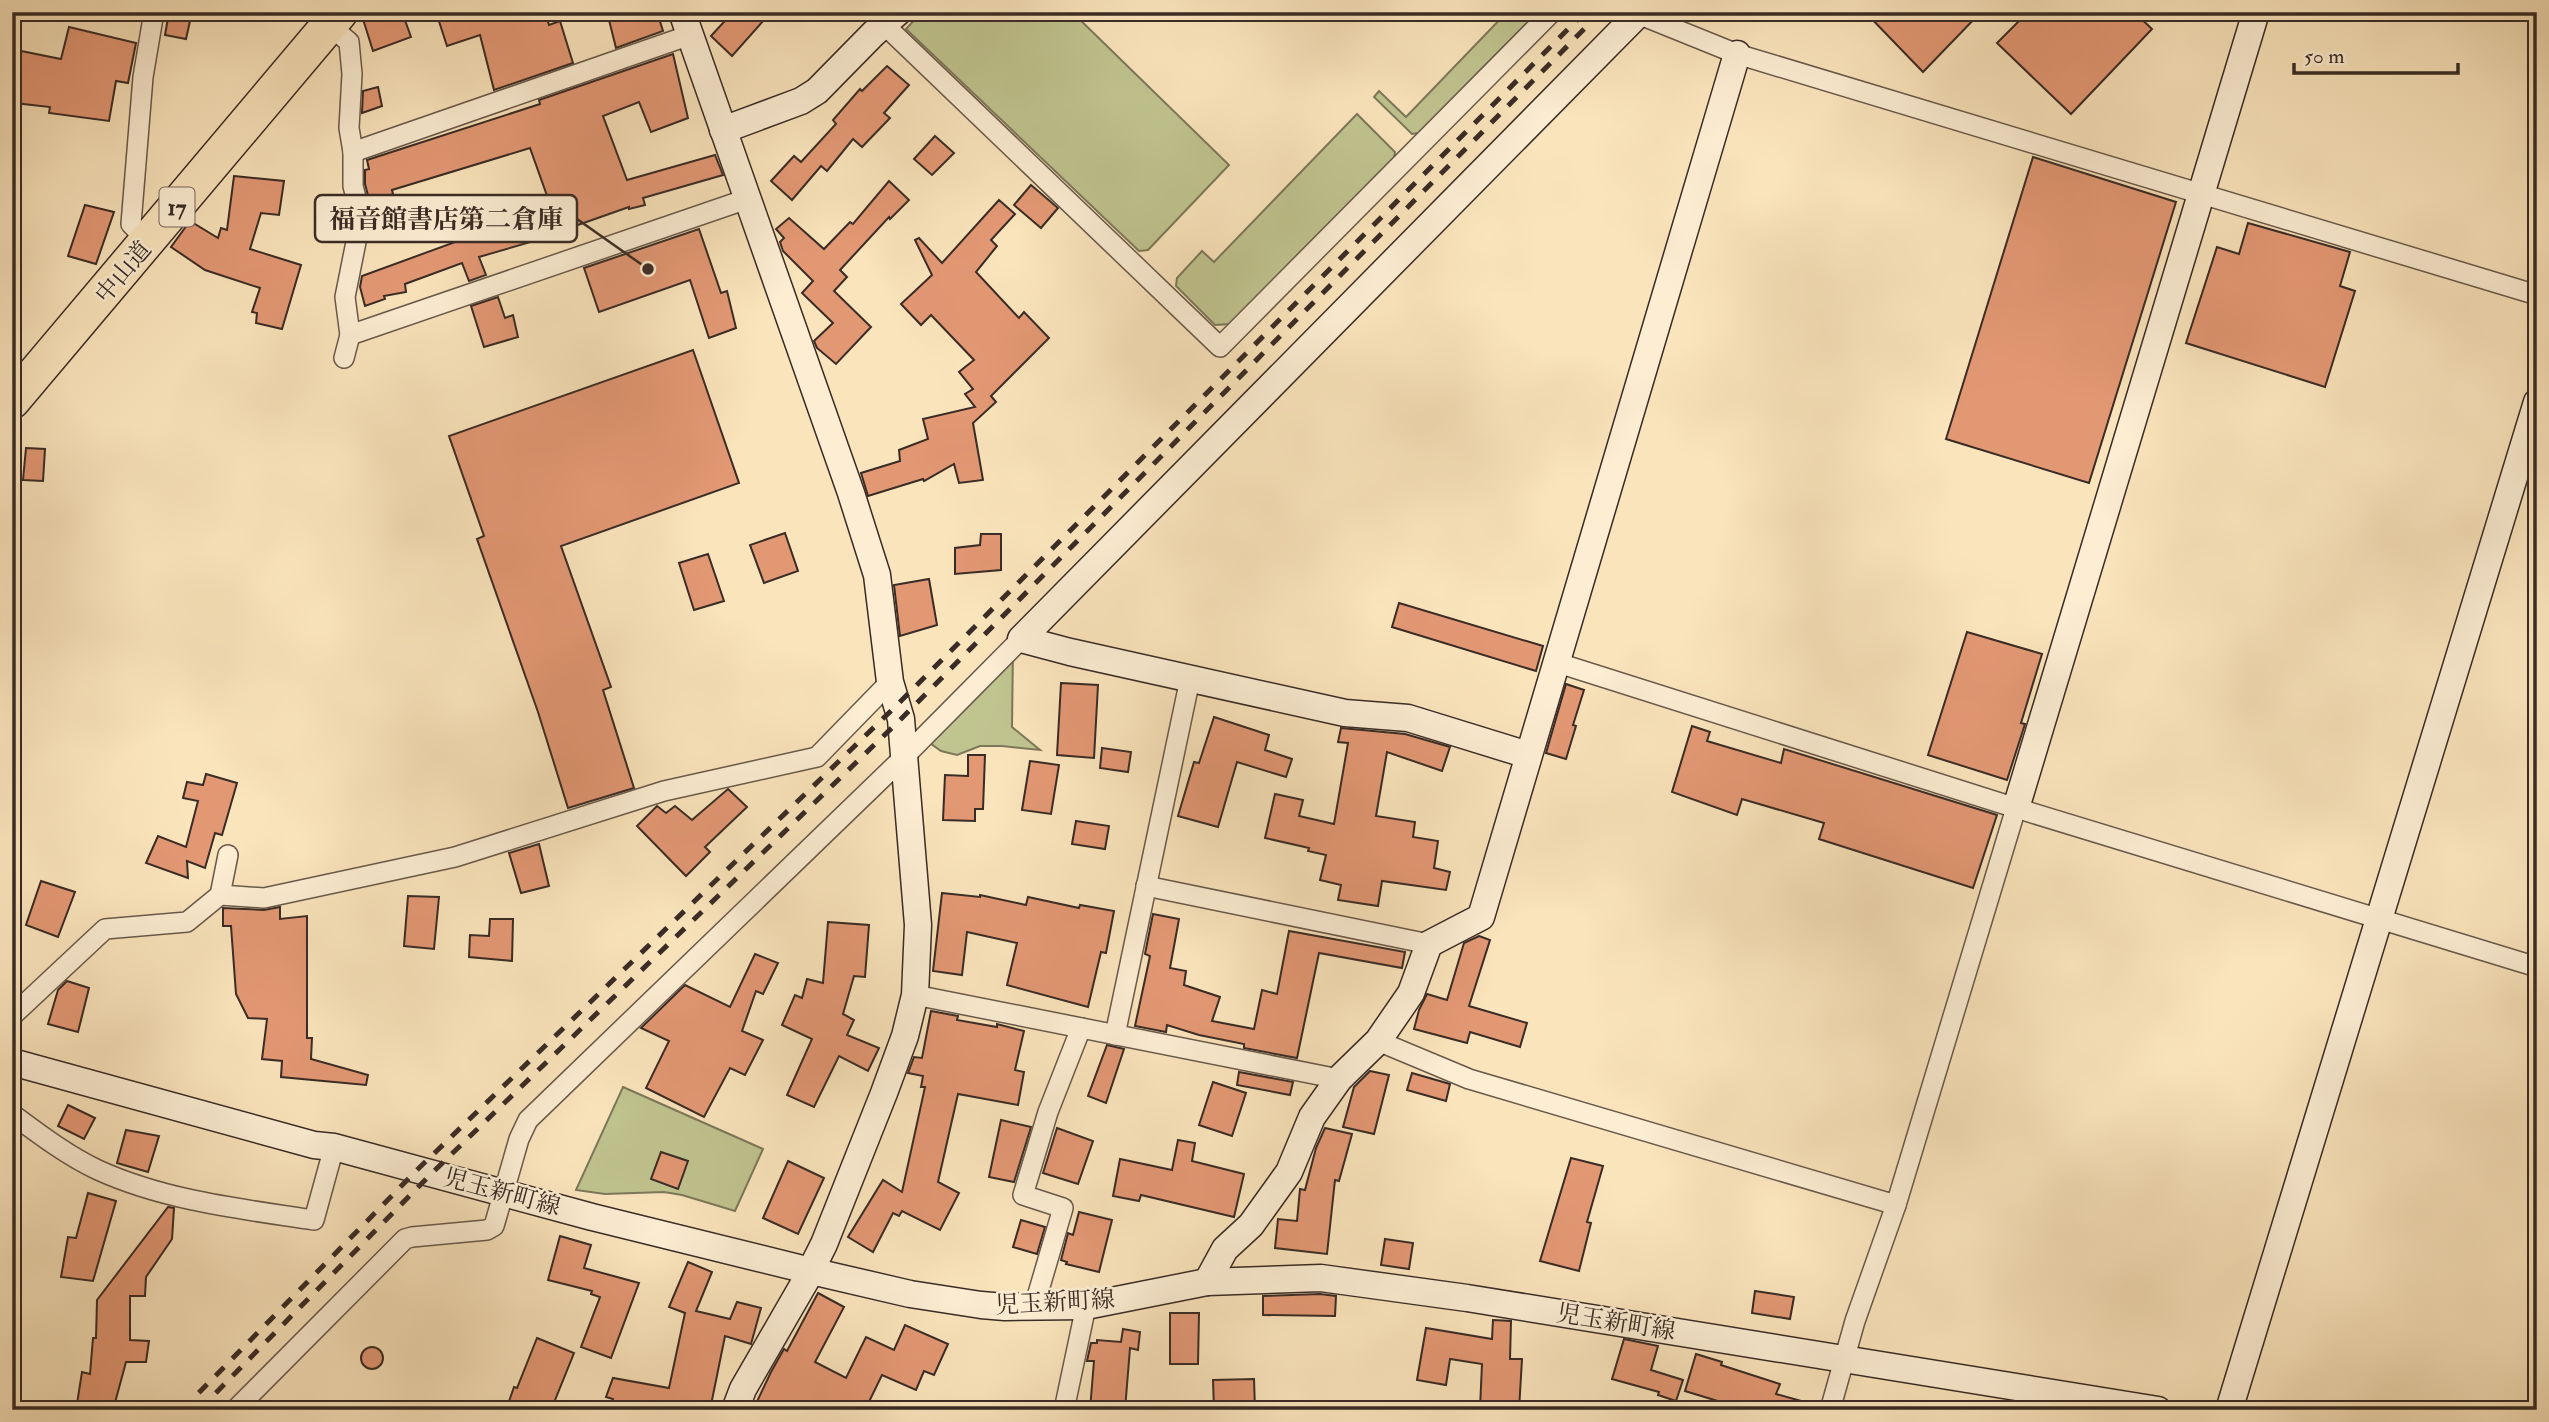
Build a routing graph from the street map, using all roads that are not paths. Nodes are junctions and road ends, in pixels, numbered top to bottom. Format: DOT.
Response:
graph roads {
  1 [pos="154,12"];
  2 [pos="1552,12"];
  3 [pos="2256,12"];
  4 [pos="1639,13"];
  5 [pos="885,16"];
  6 [pos="335,19"];
  7 [pos="686,24"];
  8 [pos="1737,54"];
  9 [pos="723,130"];
  10 [pos="353,152"];
  11 [pos="2200,194"];
  12 [pos="747,199"];
  13 [pos="148,242"];
  14 [pos="2537,295"];
  15 [pos="350,335"];
  16 [pos="344,358"];
  17 [pos="12,401"];
  18 [pos="2537,402"];
  19 [pos="1021,639"];
  20 [pos="1555,663"];
  21 [pos="1190,678"];
  22 [pos="890,682"];
  23 [pos="1528,755"];
  24 [pos="903,758"];
  25 [pos="2015,808"];
  26 [pos="228,855"];
  27 [pos="1146,886"];
  28 [pos="220,895"];
  29 [pos="2378,920"];
  30 [pos="1429,944"];
  31 [pos="2537,967"];
  32 [pos="915,995"];
  33 [pos="12,1016"];
  34 [pos="1082,1028"];
  35 [pos="1115,1035"];
  36 [pos="1378,1041"];
  37 [pos="12,1062"];
  38 [pos="1339,1079"];
  39 [pos="12,1114"];
  40 [pos="334,1147"];
  41 [pos="505,1192"];
  42 [pos="1896,1205"];
  43 [pos="811,1271"];
  44 [pos="1207,1282"];
  45 [pos="1086,1306"];
  46 [pos="1034,1307"];
  47 [pos="1844,1361"];
  48 [pos="235,1410"];
  49 [pos="735,1410"];
  50 [pos="1064,1410"];
  51 [pos="1830,1410"];
  52 [pos="2158,1410"];
  53 [pos="2229,1410"];
  1 -- 13 [label="street"];
  2 -- 5 [label="street"];
  3 -- 11 [label="street"];
  4 -- 8 [label="street"];
  4 -- 19 [label="street"];
  5 -- 9 [label="street"];
  6 -- 10 [label="street"];
  6 -- 13 [label="highway, 中山道 / 17"];
  7 -- 9 [label="street"];
  7 -- 10 [label="street"];
  8 -- 11 [label="street"];
  8 -- 20 [label="street"];
  9 -- 12 [label="street"];
  10 -- 15 [label="street"];
  11 -- 14 [label="street"];
  11 -- 25 [label="street"];
  12 -- 15 [label="street"];
  12 -- 22 [label="street"];
  13 -- 17 [label="highway, 中山道 / 17"];
  15 -- 16 [label="street"];
  18 -- 29 [label="street"];
  19 -- 21 [label="street"];
  19 -- 24 [label="street"];
  20 -- 23 [label="street"];
  20 -- 25 [label="street"];
  21 -- 23 [label="street"];
  21 -- 27 [label="street"];
  22 -- 24 [label="street"];
  22 -- 28 [label="street"];
  23 -- 30 [label="street"];
  24 -- 32 [label="street"];
  24 -- 41 [label="street"];
  25 -- 29 [label="street"];
  25 -- 42 [label="street"];
  26 -- 28 [label="street"];
  27 -- 30 [label="street"];
  27 -- 35 [label="street"];
  28 -- 33 [label="street"];
  29 -- 31 [label="street"];
  29 -- 53 [label="street"];
  30 -- 36 [label="street"];
  32 -- 34 [label="street"];
  32 -- 43 [label="street"];
  34 -- 35 [label="street"];
  34 -- 46 [label="street"];
  35 -- 38 [label="street"];
  36 -- 38 [label="street"];
  36 -- 42 [label="street"];
  37 -- 40 [label="street, 児玉新町線"];
  38 -- 44 [label="street"];
  39 -- 40 [label="street"];
  40 -- 41 [label="street, 児玉新町線"];
  41 -- 43 [label="street, 児玉新町線"];
  41 -- 48 [label="street"];
  42 -- 47 [label="street"];
  43 -- 46 [label="street, 児玉新町線"];
  43 -- 49 [label="street"];
  44 -- 45 [label="street, 児玉新町線"];
  44 -- 47 [label="street, 児玉新町線"];
  45 -- 46 [label="street, 児玉新町線"];
  45 -- 50 [label="street"];
  47 -- 51 [label="street"];
  47 -- 52 [label="street, 児玉新町線"];
}
